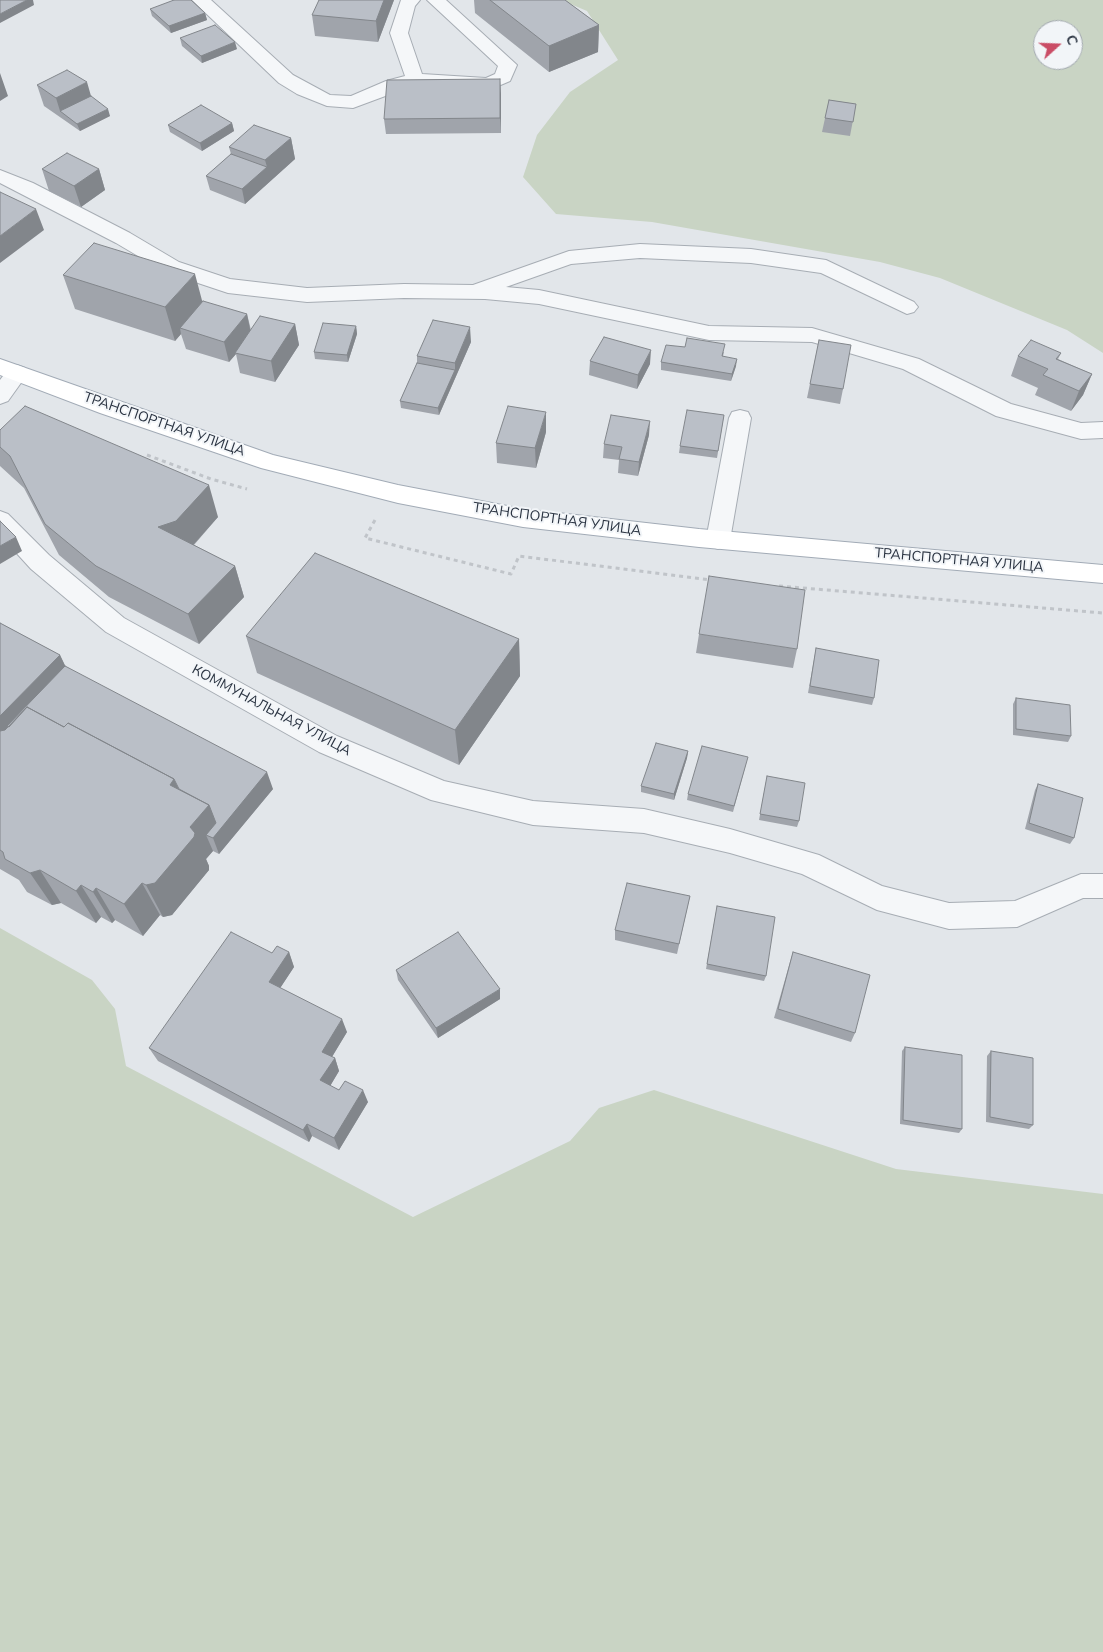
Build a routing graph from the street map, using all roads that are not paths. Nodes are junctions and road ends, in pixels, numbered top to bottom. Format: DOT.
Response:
graph roads {
  1 [pos="201,0"];
  2 [pos="411,0"];
  3 [pos="436,0"];
  4 [pos="415,79"];
  5 [pos="0,176"];
  6 [pos="472,292"];
  7 [pos="907,307"];
  8 [pos="7,373"];
  9 [pos="0,396"];
  10 [pos="740,418"];
  11 [pos="1103,430"];
  12 [pos="0,520"];
  13 [pos="718,540"];
  14 [pos="1103,574"];
  15 [pos="1103,886"];
  1 -- 4 [label="street"];
  2 -- 4 [label="street"];
  3 -- 4 [label="street"];
  5 -- 6 [label="street"];
  6 -- 7 [label="street"];
  6 -- 11 [label="street"];
  8 -- 9 [label="street"];
  8 -- 13 [label="main road, ТРАНСПОРТНАЯ УЛИЦА"];
  10 -- 13 [label="street"];
  12 -- 15 [label="street, КОММУНАЛЬНАЯ УЛИЦА"];
  13 -- 14 [label="main road, ТРАНСПОРТНАЯ УЛИЦА"];
}
